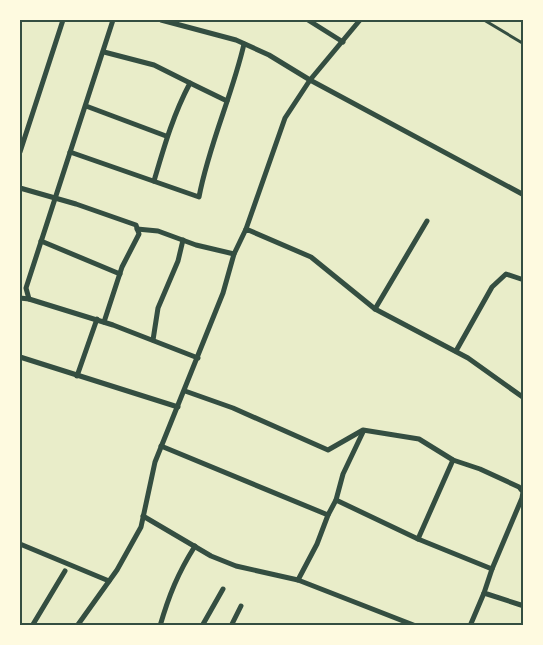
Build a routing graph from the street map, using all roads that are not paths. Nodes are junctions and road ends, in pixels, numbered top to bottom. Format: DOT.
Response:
graph roads {
  1 [pos="63,20"];
  2 [pos="113,20"];
  3 [pos="161,20"];
  4 [pos="308,20"];
  5 [pos="360,20"];
  6 [pos="484,20"];
  7 [pos="344,42"];
  8 [pos="244,44"];
  9 [pos="524,44"];
  10 [pos="104,52"];
  11 [pos="310,80"];
  12 [pos="190,83"];
  13 [pos="227,101"];
  14 [pos="86,106"];
  15 [pos="166,136"];
  16 [pos="20,152"];
  17 [pos="70,152"];
  18 [pos="154,181"];
  19 [pos="20,188"];
  20 [pos="524,195"];
  21 [pos="55,198"];
  22 [pos="427,221"];
  23 [pos="137,229"];
  24 [pos="246,230"];
  25 [pos="183,240"];
  26 [pos="41,241"];
  27 [pos="234,254"];
  28 [pos="120,274"];
  29 [pos="524,280"];
  30 [pos="20,298"];
  31 [pos="29,299"];
  32 [pos="375,309"];
  33 [pos="97,319"];
  34 [pos="104,322"];
  35 [pos="153,340"];
  36 [pos="456,351"];
  37 [pos="20,357"];
  38 [pos="198,358"];
  39 [pos="77,376"];
  40 [pos="184,391"];
  41 [pos="524,398"];
  42 [pos="178,407"];
  43 [pos="363,430"];
  44 [pos="161,446"];
  45 [pos="453,460"];
  46 [pos="336,500"];
  47 [pos="328,515"];
  48 [pos="143,516"];
  49 [pos="418,539"];
  50 [pos="20,544"];
  51 [pos="195,546"];
  52 [pos="492,569"];
  53 [pos="65,571"];
  54 [pos="298,580"];
  55 [pos="109,581"];
  56 [pos="223,590"];
  57 [pos="484,592"];
  58 [pos="241,606"];
  59 [pos="524,606"];
  60 [pos="32,626"];
  61 [pos="77,626"];
  62 [pos="160,626"];
  63 [pos="202,626"];
  64 [pos="231,626"];
  65 [pos="416,626"];
  66 [pos="470,626"];
  1 -- 16 [label="street"];
  2 -- 10 [label="street"];
  3 -- 8 [label="street"];
  4 -- 7 [label="street"];
  5 -- 7 [label="street"];
  6 -- 9 [label="lane"];
  7 -- 11 [label="street"];
  8 -- 11 [label="street"];
  8 -- 13 [label="street"];
  10 -- 12 [label="street"];
  10 -- 14 [label="street"];
  11 -- 20 [label="street"];
  11 -- 24 [label="street"];
  12 -- 13 [label="street"];
  12 -- 15 [label="street"];
  13 -- 18 [label="street"];
  14 -- 15 [label="street"];
  14 -- 17 [label="street"];
  15 -- 18 [label="street"];
  17 -- 18 [label="street"];
  17 -- 21 [label="street"];
  19 -- 21 [label="street"];
  21 -- 23 [label="street"];
  21 -- 26 [label="street"];
  22 -- 32 [label="street"];
  23 -- 25 [label="street"];
  23 -- 28 [label="street"];
  24 -- 27 [label="street"];
  24 -- 32 [label="street"];
  25 -- 27 [label="street"];
  25 -- 35 [label="street"];
  26 -- 28 [label="street"];
  26 -- 31 [label="street"];
  27 -- 38 [label="street"];
  28 -- 34 [label="street"];
  29 -- 36 [label="street"];
  30 -- 31 [label="street"];
  31 -- 33 [label="street"];
  32 -- 36 [label="street"];
  33 -- 34 [label="street"];
  33 -- 39 [label="street"];
  34 -- 35 [label="street"];
  35 -- 38 [label="street"];
  36 -- 41 [label="street"];
  37 -- 39 [label="street"];
  38 -- 40 [label="street"];
  39 -- 42 [label="street"];
  40 -- 42 [label="street"];
  40 -- 43 [label="street"];
  42 -- 44 [label="street"];
  43 -- 45 [label="street"];
  43 -- 46 [label="street"];
  44 -- 47 [label="street"];
  44 -- 48 [label="street"];
  45 -- 49 [label="street"];
  45 -- 52 [label="street"];
  46 -- 47 [label="street"];
  46 -- 49 [label="street"];
  47 -- 54 [label="street"];
  48 -- 51 [label="street"];
  48 -- 55 [label="street"];
  49 -- 52 [label="street"];
  50 -- 55 [label="street"];
  51 -- 54 [label="street"];
  51 -- 62 [label="street"];
  52 -- 57 [label="street"];
  53 -- 60 [label="street"];
  54 -- 65 [label="street"];
  55 -- 61 [label="street"];
  56 -- 63 [label="street"];
  57 -- 59 [label="street"];
  57 -- 66 [label="street"];
  58 -- 64 [label="street"];
}
